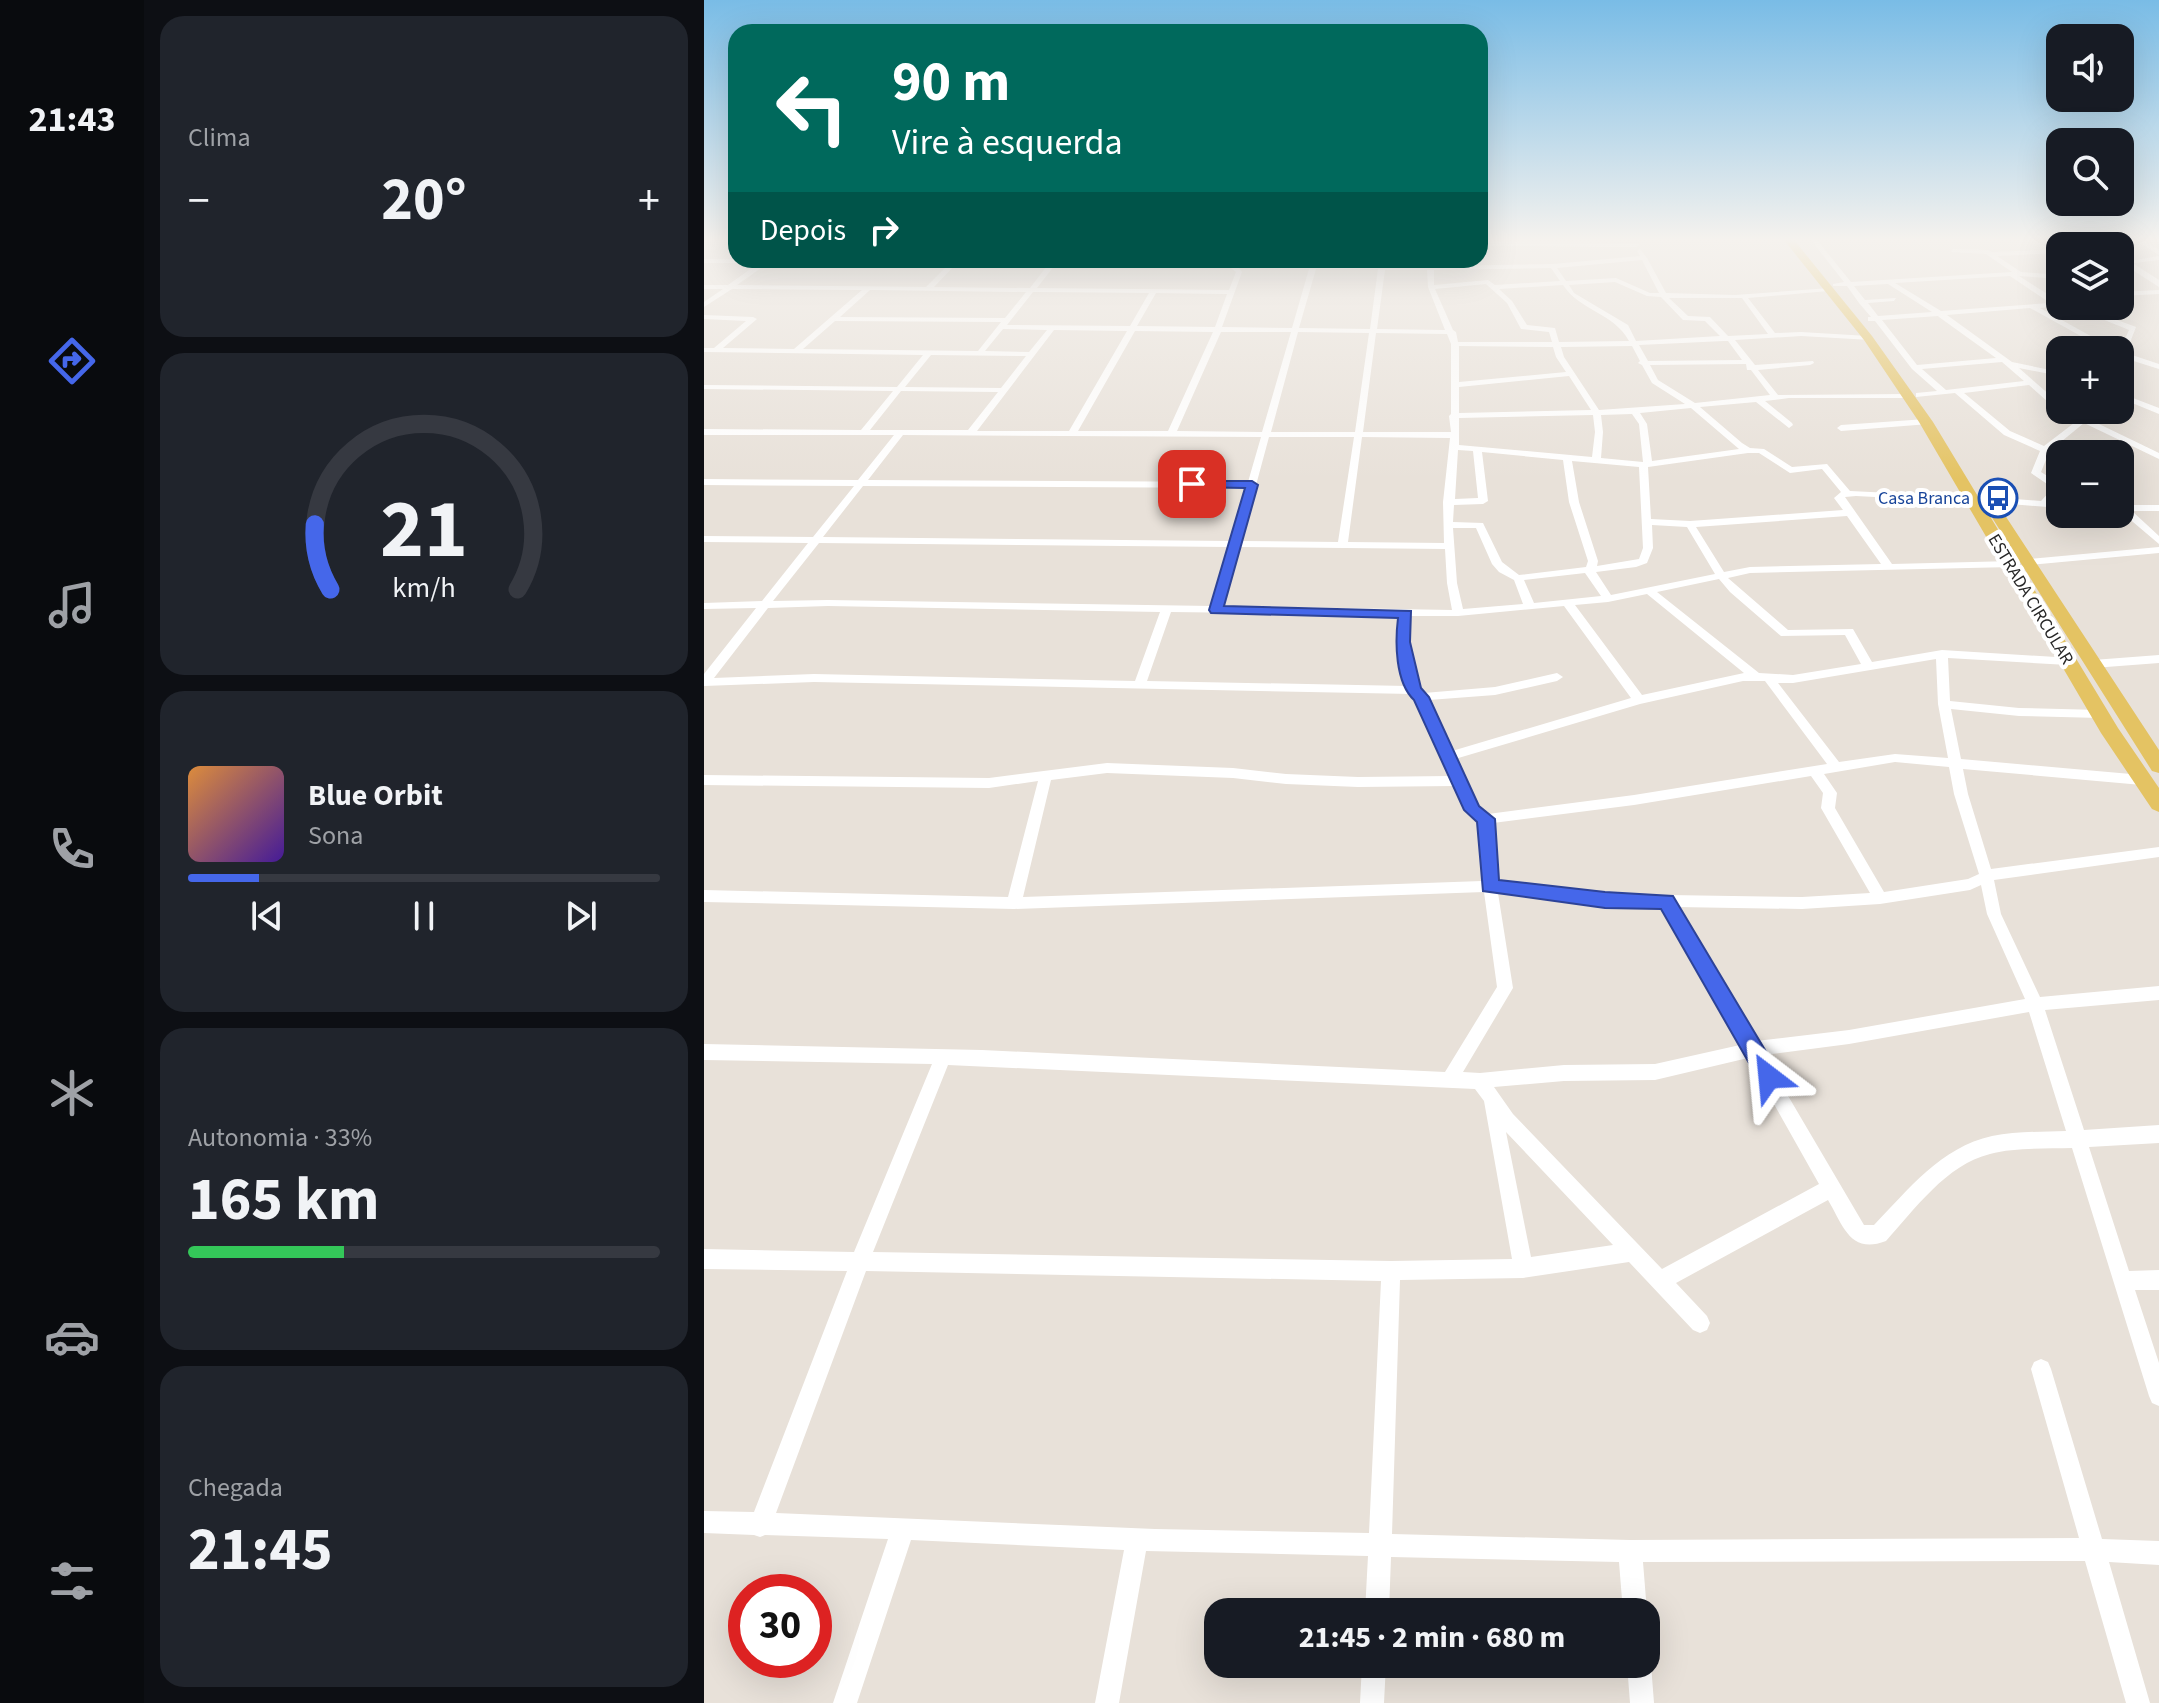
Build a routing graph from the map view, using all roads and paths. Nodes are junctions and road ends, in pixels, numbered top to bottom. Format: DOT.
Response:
graph roads {
  1 [pos="752,319"];
  2 [pos="834,319"];
  3 [pos="850,319"];
  4 [pos="1007,319"];
  5 [pos="1138,319"];
  6 [pos="1221,319"];
  7 [pos="1299,319"];
  8 [pos="1376,319"];
  9 [pos="1446,319"];
  10 [pos="1520,319"];
  11 [pos="1612,319"];
  12 [pos="1708,319"];
  13 [pos="1761,319"];
  14 [pos="1857,319"];
  15 [pos="1869,319"];
  16 [pos="1948,319"];
  17 [pos="2056,319"];
  18 [pos="2110,320"];
  19 [pos="1003,324"];
  20 [pos="1052,328"];
  21 [pos="1133,328"];
  22 [pos="1217,330"];
  23 [pos="1296,331"];
  24 [pos="1374,332"];
  25 [pos="1452,332"];
  26 [pos="1773,336"];
  27 [pos="2086,336"];
  28 [pos="2130,336"];
  29 [pos="1868,338"];
  30 [pos="1729,339"];
  31 [pos="1455,344"];
  32 [pos="1635,344"];
  33 [pos="1554,345"];
  34 [pos="704,350"];
  35 [pos="716,350"];
  36 [pos="796,351"];
  37 [pos="929,352"];
  38 [pos="980,353"];
  39 [pos="1029,354"];
  40 [pos="2134,359"];
  41 [pos="2005,362"];
  42 [pos="1642,363"];
  43 [pos="1810,363"];
  44 [pos="1748,365"];
  45 [pos="1915,367"];
  46 [pos="2159,367"];
  47 [pos="2046,371"];
  48 [pos="1570,374"];
  49 [pos="2029,383"];
  50 [pos="1455,385"];
  51 [pos="704,387"];
  52 [pos="896,389"];
  53 [pos="1002,390"];
  54 [pos="1958,392"];
  55 [pos="1945,393"];
  56 [pos="1775,396"];
  57 [pos="1914,396"];
  58 [pos="2046,396"];
  59 [pos="1756,398"];
  60 [pos="2159,399"];
  61 [pos="2134,401"];
  62 [pos="2138,403"];
  63 [pos="1691,404"];
  64 [pos="1634,411"];
  65 [pos="2159,411"];
  66 [pos="1597,413"];
  67 [pos="1453,416"];
  68 [pos="1926,422"];
  69 [pos="2078,424"];
  70 [pos="2089,424"];
  71 [pos="1789,425"];
  72 [pos="1841,428"];
  73 [pos="704,432"];
  74 [pos="971,432"];
  75 [pos="1073,432"];
  76 [pos="900,433"];
  77 [pos="1172,433"];
  78 [pos="862,434"];
  79 [pos="1266,434"];
  80 [pos="1359,434"];
  81 [pos="1455,435"];
  82 [pos="1454,447"];
  83 [pos="1477,449"];
  84 [pos="1748,450"];
  85 [pos="2045,450"];
  86 [pos="2159,456"];
  87 [pos="1567,459"];
  88 [pos="1596,462"];
  89 [pos="1646,464"];
  90 [pos="704,482"];
  91 [pos="858,483"];
  92 [pos="1252,485"];
  93 [pos="1847,494"];
  94 [pos="1980,500"];
  95 [pos="1448,502"];
  96 [pos="2043,504"];
  97 [pos="2046,504"];
  98 [pos="2134,505"];
  99 [pos="2134,508"];
  100 [pos="2138,508"];
  101 [pos="2159,508"];
  102 [pos="1848,513"];
  103 [pos="2134,521"];
  104 [pos="1647,522"];
  105 [pos="1690,524"];
  106 [pos="1448,525"];
  107 [pos="704,539"];
  108 [pos="815,539"];
  109 [pos="1234,543"];
  110 [pos="1343,545"];
  111 [pos="1449,546"];
  112 [pos="2158,548"];
  113 [pos="2021,563"];
  114 [pos="1888,566"];
  115 [pos="1589,570"];
  116 [pos="1722,575"];
  117 [pos="1518,578"];
  118 [pos="1649,591"];
  119 [pos="1608,599"];
  120 [pos="1568,604"];
  121 [pos="704,606"];
  122 [pos="765,606"];
  123 [pos="1530,607"];
  124 [pos="1166,610"];
  125 [pos="1216,610"];
  126 [pos="1458,613"];
  127 [pos="1406,614"];
  128 [pos="1942,654"];
  129 [pos="2159,659"];
  130 [pos="2068,661"];
  131 [pos="2093,664"];
  132 [pos="1868,666"];
  133 [pos="1755,676"];
  134 [pos="1557,677"];
  135 [pos="1771,681"];
  136 [pos="704,682"];
  137 [pos="1140,684"];
  138 [pos="1417,694"];
  139 [pos="1639,700"];
  140 [pos="1944,704"];
  141 [pos="2100,714"];
  142 [pos="1447,757"];
  143 [pos="1956,761"];
  144 [pos="2159,766"];
  145 [pos="1837,769"];
  146 [pos="1816,773"];
  147 [pos="1046,775"];
  148 [pos="704,780"];
  149 [pos="2142,780"];
  150 [pos="1457,781"];
  151 [pos="2159,804"];
  152 [pos="1486,819"];
  153 [pos="2159,852"];
  154 [pos="1986,875"];
  155 [pos="1490,886"];
  156 [pos="704,896"];
  157 [pos="1880,898"];
  158 [pos="1666,901"];
  159 [pos="1014,903"];
  160 [pos="2159,993"];
  161 [pos="2035,1004"];
  162 [pos="1753,1049"];
  163 [pos="704,1052"];
  164 [pos="943,1057"];
  165 [pos="1450,1078"];
  166 [pos="1480,1081"];
  167 [pos="1492,1101"];
  168 [pos="2159,1134"];
  169 [pos="2078,1138"];
  170 [pos="1831,1188"];
  171 [pos="1632,1252"];
  172 [pos="704,1259"];
  173 [pos="859,1264"];
  174 [pos="1523,1268"];
  175 [pos="1391,1271"];
  176 [pos="2159,1280"];
  177 [pos="1660,1281"];
  178 [pos="2125,1281"];
  179 [pos="1700,1323"];
  180 [pos="2041,1369"];
  181 [pos="2159,1396"];
  182 [pos="704,1522"];
  183 [pos="760,1526"];
  184 [pos="903,1528"];
  185 [pos="1137,1539"];
  186 [pos="1382,1543"];
  187 [pos="2095,1550"];
  188 [pos="1630,1551"];
  189 [pos="2159,1553"];
  190 [pos="1378,1598"];
  191 [pos="1634,1598"];
  192 [pos="1373,1678"];
  193 [pos="1640,1678"];
  194 [pos="845,1703"];
  195 [pos="1107,1703"];
  196 [pos="1372,1703"];
  197 [pos="1642,1703"];
  198 [pos="2138,1703"];
  1 -- 35 [label="street"];
  2 -- 36 [label="street"];
  3 -- 19 [label="street"];
  4 -- 19 [label="street"];
  5 -- 21 [label="street"];
  6 -- 22 [label="street"];
  7 -- 23 [label="street"];
  8 -- 24 [label="street"];
  9 -- 25 [label="street"];
  10 -- 33 [label="street"];
  11 -- 32 [label="street"];
  12 -- 30 [label="street"];
  13 -- 26 [label="street"];
  14 -- 29 [label="main road, ESTRADA CIRCULAR"];
  15 -- 45 [label="street"];
  15 -- 57 [label="main road"];
  16 -- 41 [label="street"];
  17 -- 27 [label="street"];
  18 -- 28 [label="street"];
  19 -- 20 [label="street"];
  19 -- 38 [label="street"];
  20 -- 21 [label="street"];
  20 -- 39 [label="street"];
  21 -- 22 [label="street"];
  21 -- 75 [label="street"];
  22 -- 23 [label="street"];
  22 -- 77 [label="street"];
  23 -- 24 [label="street"];
  23 -- 79 [label="street"];
  24 -- 25 [label="street"];
  24 -- 80 [label="street"];
  25 -- 31 [label="street"];
  26 -- 29 [label="street"];
  26 -- 30 [label="street"];
  29 -- 57 [label="main road, ESTRADA CIRCULAR"];
  30 -- 32 [label="street"];
  30 -- 44 [label="street"];
  31 -- 33 [label="street"];
  31 -- 50 [label="street"];
  32 -- 33 [label="street"];
  32 -- 42 [label="street"];
  33 -- 48 [label="street"];
  34 -- 35 [label="street"];
  35 -- 36 [label="street"];
  36 -- 37 [label="street"];
  37 -- 38 [label="street"];
  37 -- 52 [label="street"];
  38 -- 39 [label="street"];
  39 -- 53 [label="street"];
  40 -- 46 [label="street"];
  41 -- 45 [label="street"];
  41 -- 47 [label="street"];
  41 -- 49 [label="street"];
  42 -- 44 [label="street"];
  42 -- 63 [label="street"];
  43 -- 44 [label="street"];
  44 -- 56 [label="street"];
  45 -- 55 [label="street"];
  48 -- 50 [label="street"];
  48 -- 66 [label="street"];
  49 -- 54 [label="street"];
  49 -- 58 [label="street"];
  50 -- 67 [label="street"];
  51 -- 52 [label="street"];
  52 -- 53 [label="street"];
  52 -- 78 [label="street"];
  53 -- 74 [label="street"];
  54 -- 55 [label="street"];
  54 -- 85 [label="street"];
  55 -- 57 [label="street"];
  56 -- 57 [label="street"];
  56 -- 59 [label="street"];
  57 -- 68 [label="main road, ESTRADA CIRCULAR"];
  57 -- 94 [label="main road"];
  59 -- 63 [label="street"];
  59 -- 71 [label="street"];
  60 -- 62 [label="street"];
  61 -- 62 [label="street"];
  62 -- 65 [label="street"];
  63 -- 64 [label="street"];
  63 -- 84 [label="street"];
  64 -- 66 [label="street"];
  64 -- 89 [label="street"];
  66 -- 67 [label="street"];
  66 -- 88 [label="street"];
  67 -- 81 [label="street"];
  68 -- 72 [label="street"];
  68 -- 94 [label="main road, ESTRADA CIRCULAR"];
  69 -- 85 [label="street"];
  70 -- 86 [label="street"];
  73 -- 78 [label="street"];
  74 -- 75 [label="street"];
  74 -- 76 [label="street"];
  75 -- 77 [label="street"];
  76 -- 78 [label="street"];
  76 -- 91 [label="street"];
  77 -- 79 [label="street"];
  79 -- 80 [label="street"];
  79 -- 92 [label="street"];
  80 -- 81 [label="street"];
  80 -- 110 [label="street"];
  81 -- 82 [label="street"];
  82 -- 83 [label="street"];
  82 -- 95 [label="street"];
  83 -- 87 [label="street"];
  83 -- 95 [label="street"];
  84 -- 89 [label="street"];
  84 -- 93 [label="street"];
  85 -- 96 [label="street"];
  87 -- 88 [label="street"];
  87 -- 115 [label="street"];
  88 -- 89 [label="street"];
  89 -- 104 [label="street"];
  90 -- 91 [label="street"];
  91 -- 92 [label="street"];
  91 -- 108 [label="street"];
  92 -- 109 [label="street"];
  93 -- 94 [label="street"];
  93 -- 102 [label="street"];
  94 -- 96 [label="street"];
  94 -- 113 [label="main road, ESTRADA CIRCULAR"];
  95 -- 106 [label="street"];
  96 -- 97 [label="street"];
  98 -- 100 [label="street"];
  99 -- 100 [label="street"];
  100 -- 101 [label="street"];
  102 -- 105 [label="street"];
  102 -- 114 [label="street"];
  103 -- 112 [label="street"];
  104 -- 105 [label="street"];
  104 -- 115 [label="street"];
  105 -- 116 [label="street"];
  106 -- 111 [label="street"];
  106 -- 117 [label="street"];
  107 -- 108 [label="street"];
  108 -- 109 [label="street"];
  108 -- 122 [label="street"];
  109 -- 110 [label="street"];
  109 -- 125 [label="street"];
  110 -- 111 [label="street"];
  111 -- 126 [label="street"];
  112 -- 113 [label="street"];
  113 -- 114 [label="street"];
  113 -- 130 [label="main road, ESTRADA CIRCULAR"];
  113 -- 131 [label="main road"];
  114 -- 116 [label="street"];
  115 -- 117 [label="street"];
  115 -- 119 [label="street"];
  116 -- 118 [label="street"];
  116 -- 132 [label="street"];
  117 -- 123 [label="street"];
  118 -- 119 [label="street"];
  118 -- 133 [label="street"];
  119 -- 120 [label="street"];
  120 -- 123 [label="street"];
  120 -- 139 [label="street"];
  121 -- 122 [label="street"];
  122 -- 124 [label="street"];
  122 -- 136 [label="street"];
  123 -- 126 [label="street"];
  124 -- 125 [label="street"];
  124 -- 137 [label="street"];
  125 -- 127 [label="street"];
  126 -- 127 [label="street"];
  127 -- 138 [label="street"];
  128 -- 130 [label="street"];
  128 -- 132 [label="street"];
  128 -- 140 [label="street"];
  129 -- 131 [label="street"];
  130 -- 141 [label="main road, ESTRADA CIRCULAR"];
  131 -- 144 [label="main road"];
  132 -- 135 [label="street"];
  133 -- 135 [label="street"];
  133 -- 139 [label="street"];
  134 -- 138 [label="street"];
  135 -- 145 [label="street"];
  136 -- 137 [label="street"];
  137 -- 138 [label="street"];
  138 -- 142 [label="street"];
  139 -- 142 [label="street"];
  140 -- 141 [label="street"];
  140 -- 143 [label="street"];
  141 -- 149 [label="main road, ESTRADA CIRCULAR"];
  142 -- 150 [label="street"];
  143 -- 145 [label="street"];
  143 -- 149 [label="street"];
  143 -- 154 [label="street"];
  145 -- 146 [label="street"];
  146 -- 152 [label="street"];
  146 -- 157 [label="street"];
  147 -- 148 [label="street"];
  147 -- 150 [label="street"];
  147 -- 159 [label="street"];
  149 -- 151 [label="main road, ESTRADA CIRCULAR"];
  150 -- 152 [label="street"];
  152 -- 155 [label="street"];
  153 -- 154 [label="street"];
  154 -- 157 [label="street"];
  154 -- 161 [label="street"];
  155 -- 158 [label="street"];
  155 -- 159 [label="street"];
  155 -- 165 [label="street"];
  156 -- 159 [label="street"];
  157 -- 158 [label="street"];
  158 -- 162 [label="street"];
  160 -- 161 [label="street"];
  161 -- 162 [label="street"];
  161 -- 169 [label="street"];
  162 -- 166 [label="street"];
  162 -- 170 [label="street"];
  163 -- 164 [label="street"];
  164 -- 165 [label="street"];
  164 -- 173 [label="street"];
  165 -- 166 [label="street"];
  166 -- 167 [label="street"];
  167 -- 171 [label="street"];
  167 -- 174 [label="street"];
  168 -- 169 [label="street"];
  169 -- 170 [label="street"];
  169 -- 178 [label="street"];
  170 -- 177 [label="street"];
  171 -- 174 [label="street"];
  171 -- 177 [label="street"];
  172 -- 173 [label="street"];
  173 -- 175 [label="street"];
  173 -- 183 [label="street"];
  174 -- 175 [label="street"];
  175 -- 186 [label="street"];
  176 -- 178 [label="street"];
  177 -- 179 [label="street"];
  178 -- 181 [label="street"];
  180 -- 187 [label="street"];
  182 -- 183 [label="street"];
  183 -- 184 [label="street"];
  184 -- 185 [label="street"];
  184 -- 194 [label="street"];
  185 -- 186 [label="street"];
  185 -- 195 [label="street"];
  186 -- 188 [label="street"];
  186 -- 190 [label="street"];
  187 -- 188 [label="street"];
  187 -- 189 [label="street"];
  187 -- 198 [label="street"];
  188 -- 191 [label="street"];
  192 -- 196 [label="street"];
  193 -- 197 [label="street"];
}
